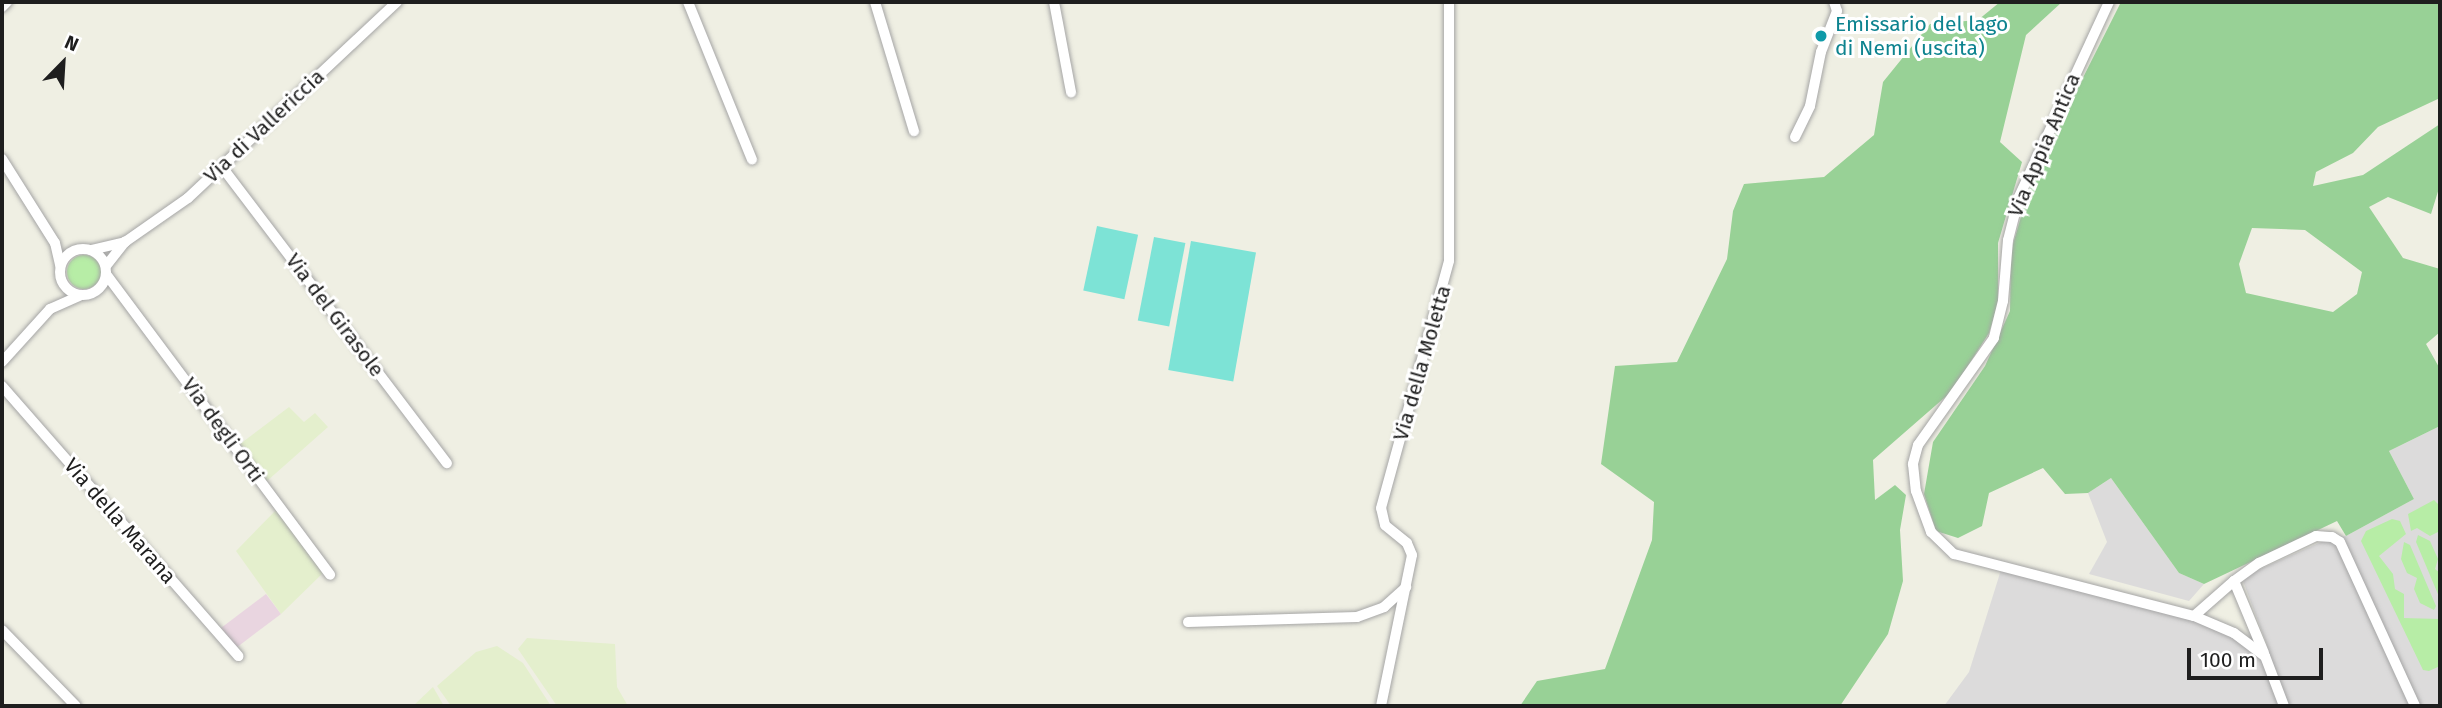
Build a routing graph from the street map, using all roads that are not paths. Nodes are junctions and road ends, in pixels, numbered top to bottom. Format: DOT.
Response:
graph roads {
  1 [pos="7,2"];
  2 [pos="397,2"];
  3 [pos="688,2"];
  4 [pos="874,2"];
  5 [pos="1054,2"];
  6 [pos="1449,2"];
  7 [pos="1834,2"];
  8 [pos="2109,2"];
  9 [pos="2,7"];
  10 [pos="1071,92"];
  11 [pos="914,131"];
  12 [pos="1794,137"];
  13 [pos="2,159"];
  14 [pos="752,160"];
  15 [pos="222,167"];
  16 [pos="125,242"];
  17 [pos="55,243"];
  18 [pos="76,250"];
  19 [pos="91,250"];
  20 [pos="60,265"];
  21 [pos="106,270"];
  22 [pos="61,281"];
  23 [pos="101,288"];
  24 [pos="115,288"];
  25 [pos="79,296"];
  26 [pos="50,309"];
  27 [pos="3,357"];
  28 [pos="2,386"];
  29 [pos="447,463"];
  30 [pos="330,575"];
  31 [pos="2234,581"];
  32 [pos="1406,587"];
  33 [pos="2194,616"];
  34 [pos="1188,622"];
  35 [pos="2,630"];
  36 [pos="238,656"];
  37 [pos="2264,656"];
  38 [pos="76,706"];
  39 [pos="1381,706"];
  40 [pos="2284,706"];
  41 [pos="2415,706"];
  1 -- 9 [label="street"];
  2 -- 15 [label="street, Via di Vallericcia"];
  3 -- 14 [label="street"];
  4 -- 11 [label="street"];
  5 -- 10 [label="street"];
  6 -- 32 [label="street, Via della Moletta"];
  7 -- 12 [label="street"];
  8 -- 33 [label="street, Via Appia Antica"];
  13 -- 17 [label="street"];
  15 -- 16 [label="street, Via di Vallericcia"];
  15 -- 29 [label="street, Via del Girasole"];
  16 -- 19 [label="street, Via di Vallericcia"];
  16 -- 21 [label="street, Via di Vallericcia"];
  17 -- 18 [label="street"];
  17 -- 20 [label="street"];
  18 -- 19 [label="street"];
  18 -- 20 [label="street"];
  19 -- 21 [label="street"];
  20 -- 22 [label="street"];
  21 -- 23 [label="street"];
  21 -- 24 [label="street, Via degli Orti"];
  22 -- 25 [label="street"];
  22 -- 26 [label="street"];
  23 -- 24 [label="street"];
  23 -- 25 [label="street"];
  24 -- 30 [label="street, Via degli Orti"];
  25 -- 26 [label="street"];
  26 -- 27 [label="street"];
  28 -- 36 [label="street, Via della Marana"];
  31 -- 33 [label="street"];
  31 -- 37 [label="street"];
  31 -- 41 [label="street"];
  32 -- 34 [label="street"];
  32 -- 39 [label="street, Via della Moletta"];
  33 -- 37 [label="street, Via Appia Antica"];
  35 -- 38 [label="street"];
  37 -- 40 [label="street"];
}
